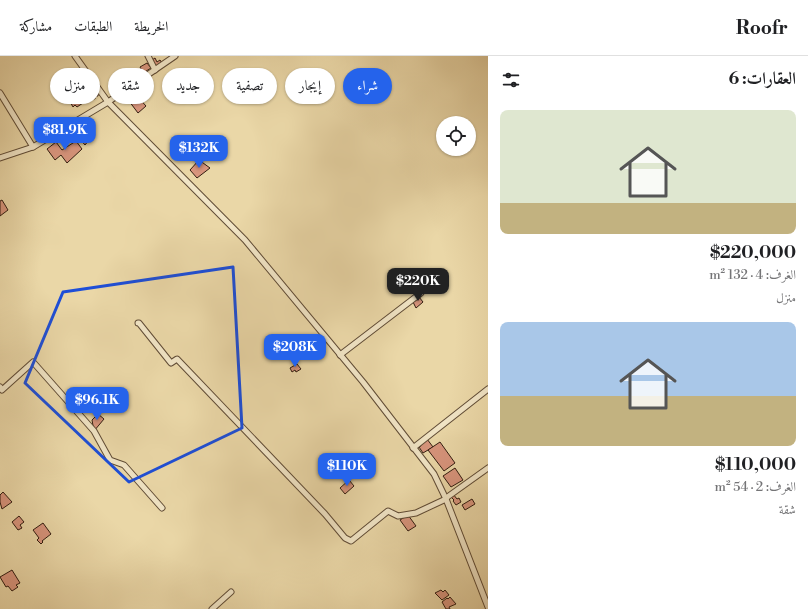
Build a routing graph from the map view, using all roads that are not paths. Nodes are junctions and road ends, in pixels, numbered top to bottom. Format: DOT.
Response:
graph roads {
  1 [pos="75,56"];
  2 [pos="148,56"];
  3 [pos="175,56"];
  4 [pos="155,70"];
  5 [pos="0,93"];
  6 [pos="108,102"];
  7 [pos="110,104"];
  8 [pos="33,146"];
  9 [pos="0,158"];
  10 [pos="421,293"];
  11 [pos="138,323"];
  12 [pos="340,355"];
  13 [pos="0,387"];
  14 [pos="488,389"];
  15 [pos="414,448"];
  16 [pos="488,468"];
  17 [pos="446,498"];
  18 [pos="162,508"];
  19 [pos="232,592"];
  20 [pos="487,606"];
  21 [pos="212,609"];
  1 -- 6 [label="street"];
  2 -- 4 [label="street"];
  3 -- 4 [label="street"];
  5 -- 8 [label="street"];
  6 -- 8 [label="street"];
  7 -- 12 [label="street"];
  8 -- 9 [label="street"];
  10 -- 12 [label="street"];
  11 -- 17 [label="street"];
  12 -- 15 [label="street"];
  13 -- 18 [label="street"];
  14 -- 15 [label="street"];
  15 -- 17 [label="street"];
  16 -- 17 [label="street"];
  17 -- 20 [label="street"];
  19 -- 21 [label="street"];
}
